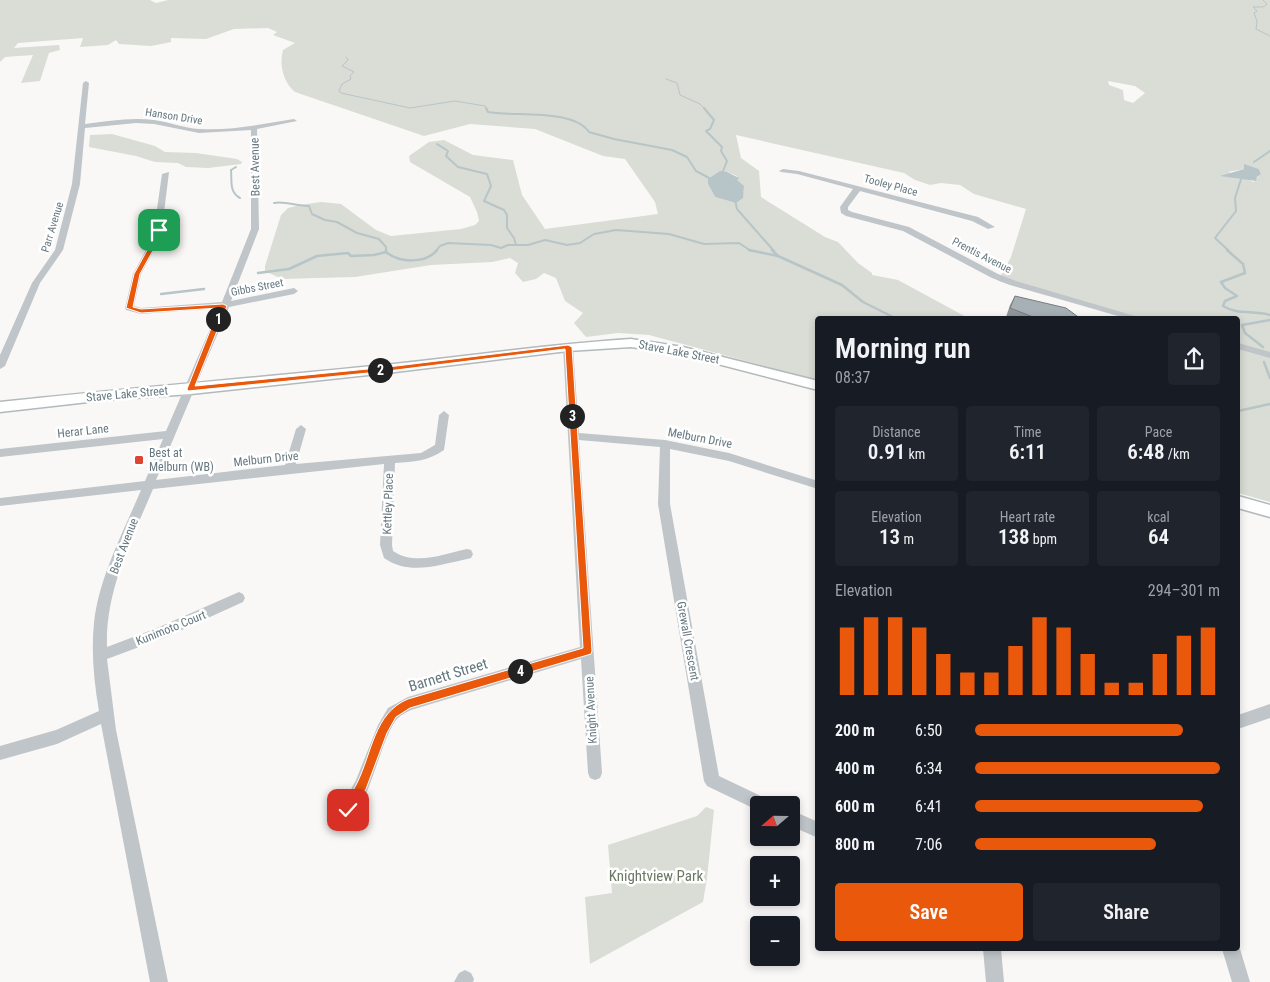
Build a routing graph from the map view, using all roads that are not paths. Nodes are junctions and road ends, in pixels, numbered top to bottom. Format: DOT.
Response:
graph roads {
  1 [pos="86,83"];
  2 [pos="294,121"];
  3 [pos="81,127"];
  4 [pos="254,127"];
  5 [pos="783,171"];
  6 [pos="166,174"];
  7 [pos="858,188"];
  8 [pos="990,227"];
  9 [pos="294,291"];
  10 [pos="223,306"];
  11 [pos="1130,316"];
  12 [pos="568,347"];
  13 [pos="1240,347"];
  14 [pos="1270,355"];
  15 [pos="0,366"];
  16 [pos="815,385"];
  17 [pos="191,389"];
  18 [pos="0,407"];
  19 [pos="444,414"];
  20 [pos="301,429"];
  21 [pos="170,434"];
  22 [pos="574,436"];
  23 [pos="665,444"];
  24 [pos="0,453"];
  25 [pos="390,461"];
  26 [pos="289,469"];
  27 [pos="815,484"];
  28 [pos="148,486"];
  29 [pos="0,502"];
  30 [pos="1240,503"];
  31 [pos="1270,511"];
  32 [pos="468,554"];
  33 [pos="239,598"];
  34 [pos="588,651"];
  35 [pos="101,655"];
  36 [pos="1270,711"];
  37 [pos="106,715"];
  38 [pos="1240,721"];
  39 [pos="0,754"];
  40 [pos="595,773"];
  41 [pos="750,799"];
  42 [pos="348,810"];
  43 [pos="800,822"];
  44 [pos="815,829"];
  45 [pos="992,951"];
  46 [pos="1233,951"];
  47 [pos="159,982"];
  48 [pos="995,982"];
  49 [pos="1241,982"];
  1 -- 3 [label="street, Parr Avenue"];
  2 -- 4 [label="street, Hanson Drive"];
  3 -- 4 [label="street, Hanson Drive"];
  3 -- 15 [label="street, Parr Avenue"];
  4 -- 10 [label="street, Best Avenue"];
  5 -- 7 [label="street, Tooley Place"];
  6 -- 10 [label="street, Gibbs Street"];
  7 -- 8 [label="street, Tooley Place"];
  7 -- 11 [label="street, Prentis Avenue"];
  9 -- 10 [label="street, Gibbs Street"];
  10 -- 17 [label="street, Best Avenue"];
  12 -- 16 [label="main road, Stave Lake Street"];
  12 -- 17 [label="main road, Stave Lake Street"];
  12 -- 22 [label="street, Knight Avenue"];
  13 -- 14 [label="street"];
  17 -- 18 [label="main road, Stave Lake Street"];
  17 -- 21 [label="street, Best Avenue"];
  19 -- 25 [label="street, Melburn Drive"];
  20 -- 26 [label="street"];
  21 -- 24 [label="street, Herar Lane"];
  21 -- 28 [label="street, Best Avenue"];
  22 -- 23 [label="street, Melburn Drive"];
  22 -- 34 [label="street, Knight Avenue"];
  23 -- 27 [label="street, Melburn Drive"];
  23 -- 41 [label="street, Grewall Crescent"];
  25 -- 26 [label="street, Melburn Drive"];
  25 -- 32 [label="street, Kettley Place"];
  26 -- 28 [label="street, Melburn Drive"];
  28 -- 29 [label="street, Melburn Drive"];
  28 -- 35 [label="street, Best Avenue"];
  30 -- 31 [label="main road"];
  33 -- 35 [label="street, Kunimoto Court"];
  34 -- 40 [label="street, Knight Avenue"];
  34 -- 42 [label="street, Barnett Street"];
  35 -- 37 [label="street, Best Avenue"];
  36 -- 38 [label="street"];
  37 -- 39 [label="street"];
  37 -- 47 [label="street, Best Avenue"];
  43 -- 44 [label="street"];
  45 -- 48 [label="street"];
  46 -- 49 [label="street"];
}
